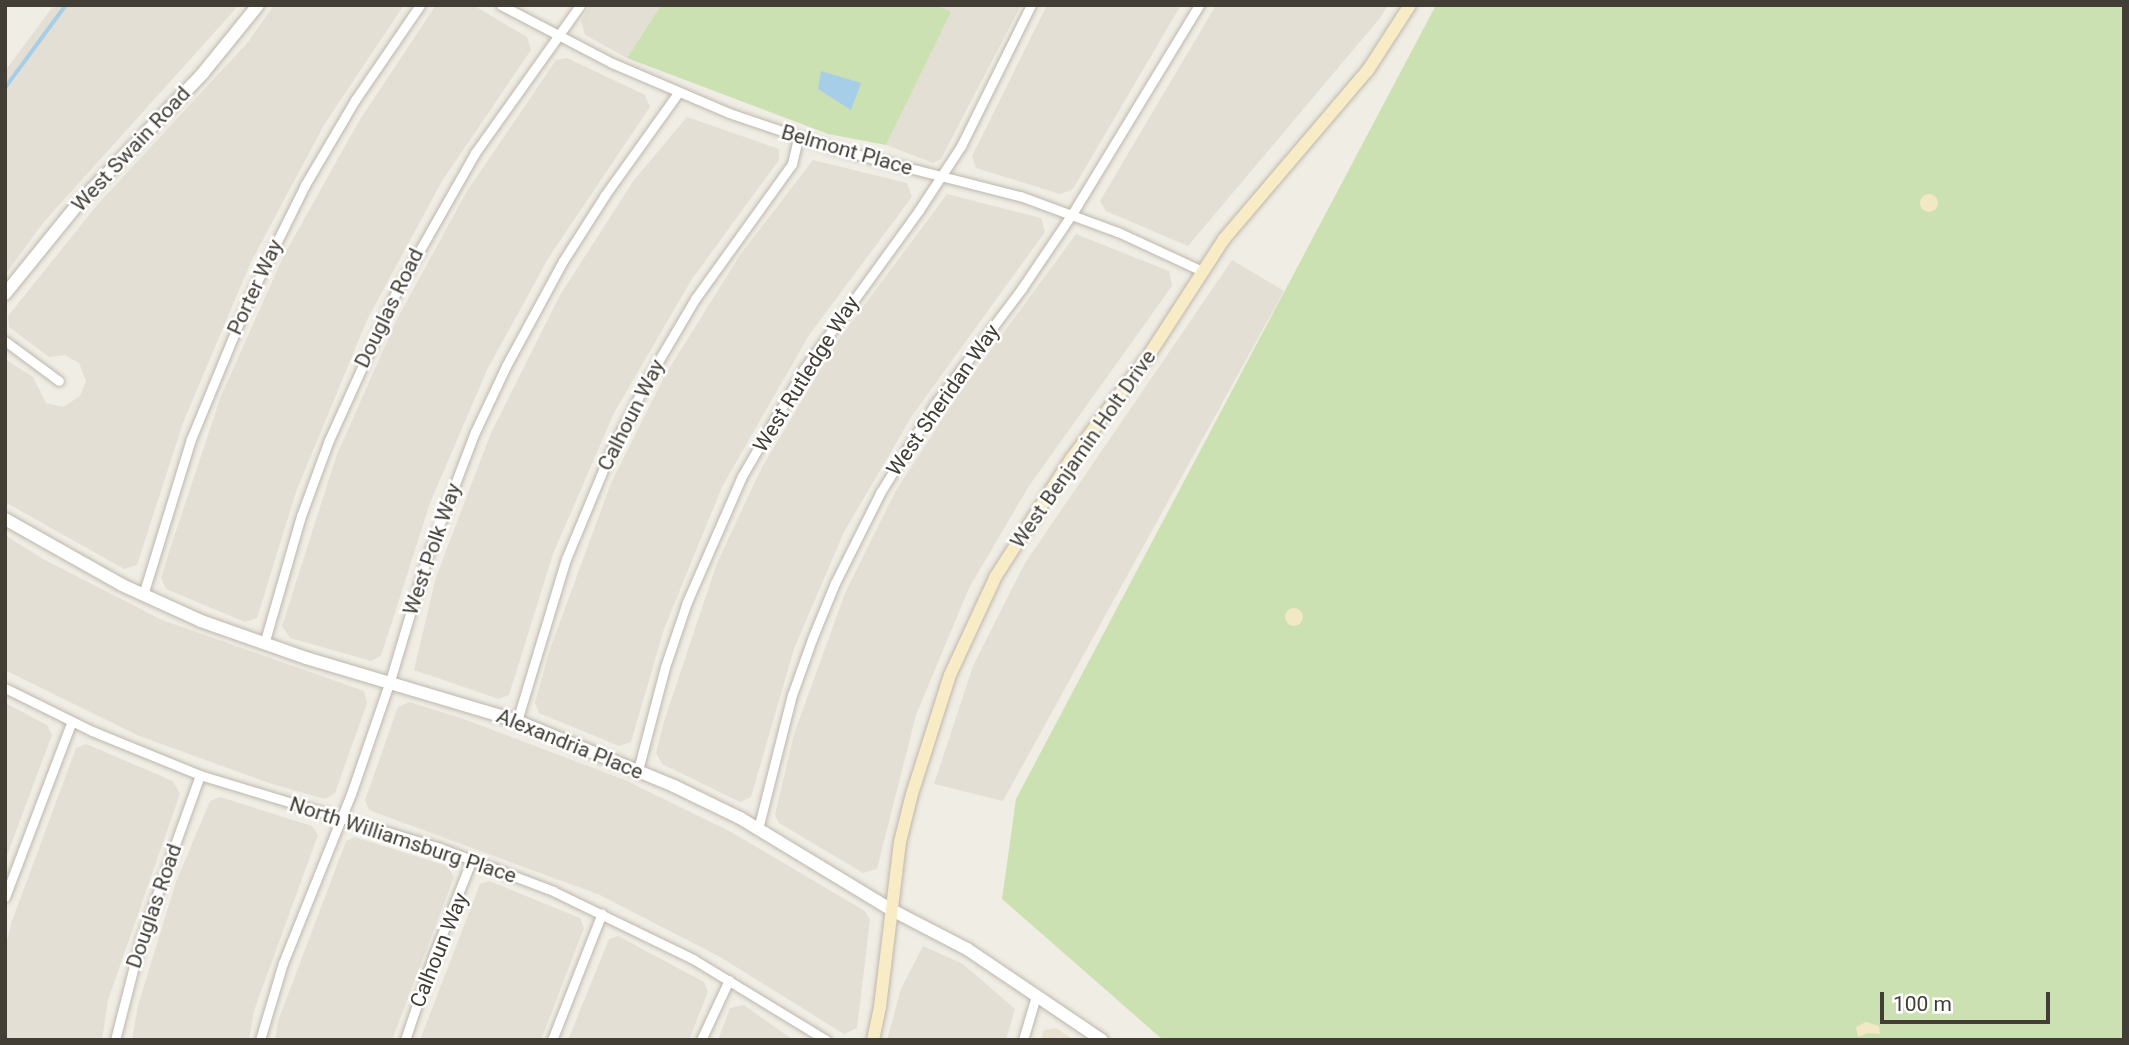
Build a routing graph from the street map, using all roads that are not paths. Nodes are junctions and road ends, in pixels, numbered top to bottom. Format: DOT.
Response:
graph roads {
  1 [pos="258,5"];
  2 [pos="420,5"];
  3 [pos="501,5"];
  4 [pos="580,5"];
  5 [pos="1031,5"];
  6 [pos="1199,5"];
  7 [pos="1410,5"];
  8 [pos="558,36"];
  9 [pos="678,93"];
  10 [pos="798,137"];
  11 [pos="942,176"];
  12 [pos="1072,214"];
  13 [pos="1202,271"];
  14 [pos="5,294"];
  15 [pos="5,341"];
  16 [pos="59,381"];
  17 [pos="5,519"];
  18 [pos="143,594"];
  19 [pos="264,644"];
  20 [pos="390,681"];
  21 [pos="5,688"];
  22 [pos="72,721"];
  23 [pos="517,721"];
  24 [pos="638,770"];
  25 [pos="200,775"];
  26 [pos="341,818"];
  27 [pos="758,828"];
  28 [pos="472,859"];
  29 [pos="5,897"];
  30 [pos="890,909"];
  31 [pos="602,913"];
  32 [pos="729,980"];
  33 [pos="1036,996"];
  34 [pos="115,1040"];
  35 [pos="260,1040"];
  36 [pos="405,1040"];
  37 [pos="552,1040"];
  38 [pos="701,1040"];
  39 [pos="825,1040"];
  40 [pos="873,1040"];
  41 [pos="1023,1040"];
  42 [pos="1102,1040"];
  1 -- 14 [label="street, West Swain Road"];
  2 -- 18 [label="street, Porter Way"];
  3 -- 8 [label="street, Belmont Place"];
  4 -- 8 [label="street, Douglas Road"];
  5 -- 11 [label="street, West Rutledge Way"];
  6 -- 12 [label="street, West Sheridan Way"];
  7 -- 13 [label="main road, West Benjamin Holt Drive"];
  8 -- 9 [label="street, Belmont Place"];
  8 -- 19 [label="street, Douglas Road"];
  9 -- 10 [label="street, Belmont Place"];
  9 -- 20 [label="street, West Polk Way"];
  10 -- 11 [label="street, Belmont Place"];
  10 -- 23 [label="street, Calhoun Way"];
  11 -- 12 [label="street, Belmont Place"];
  11 -- 24 [label="street, West Rutledge Way"];
  12 -- 13 [label="street, Belmont Place"];
  12 -- 27 [label="street, West Sheridan Way"];
  13 -- 30 [label="main road, West Benjamin Holt Drive"];
  15 -- 16 [label="street"];
  17 -- 18 [label="street, Alexandria Place"];
  18 -- 19 [label="street, Alexandria Place"];
  19 -- 20 [label="street, Alexandria Place"];
  20 -- 23 [label="street, Alexandria Place"];
  20 -- 26 [label="street, West Polk Way"];
  21 -- 22 [label="street, North Williamsburg Place"];
  22 -- 25 [label="street, North Williamsburg Place"];
  22 -- 29 [label="street"];
  23 -- 24 [label="street, Alexandria Place"];
  24 -- 27 [label="street, Alexandria Place"];
  25 -- 26 [label="street, North Williamsburg Place"];
  25 -- 34 [label="street, Douglas Road"];
  26 -- 28 [label="street, North Williamsburg Place"];
  26 -- 35 [label="street, West Polk Way"];
  27 -- 30 [label="street, Alexandria Place"];
  28 -- 31 [label="street, North Williamsburg Place"];
  28 -- 36 [label="street, Calhoun Way"];
  30 -- 33 [label="street, Alexandria Place"];
  30 -- 40 [label="main road, West Benjamin Holt Drive"];
  31 -- 32 [label="street, North Williamsburg Place"];
  31 -- 37 [label="street"];
  32 -- 38 [label="street"];
  32 -- 39 [label="street, North Williamsburg Place"];
  33 -- 41 [label="street"];
  33 -- 42 [label="street, Alexandria Place"];
}
